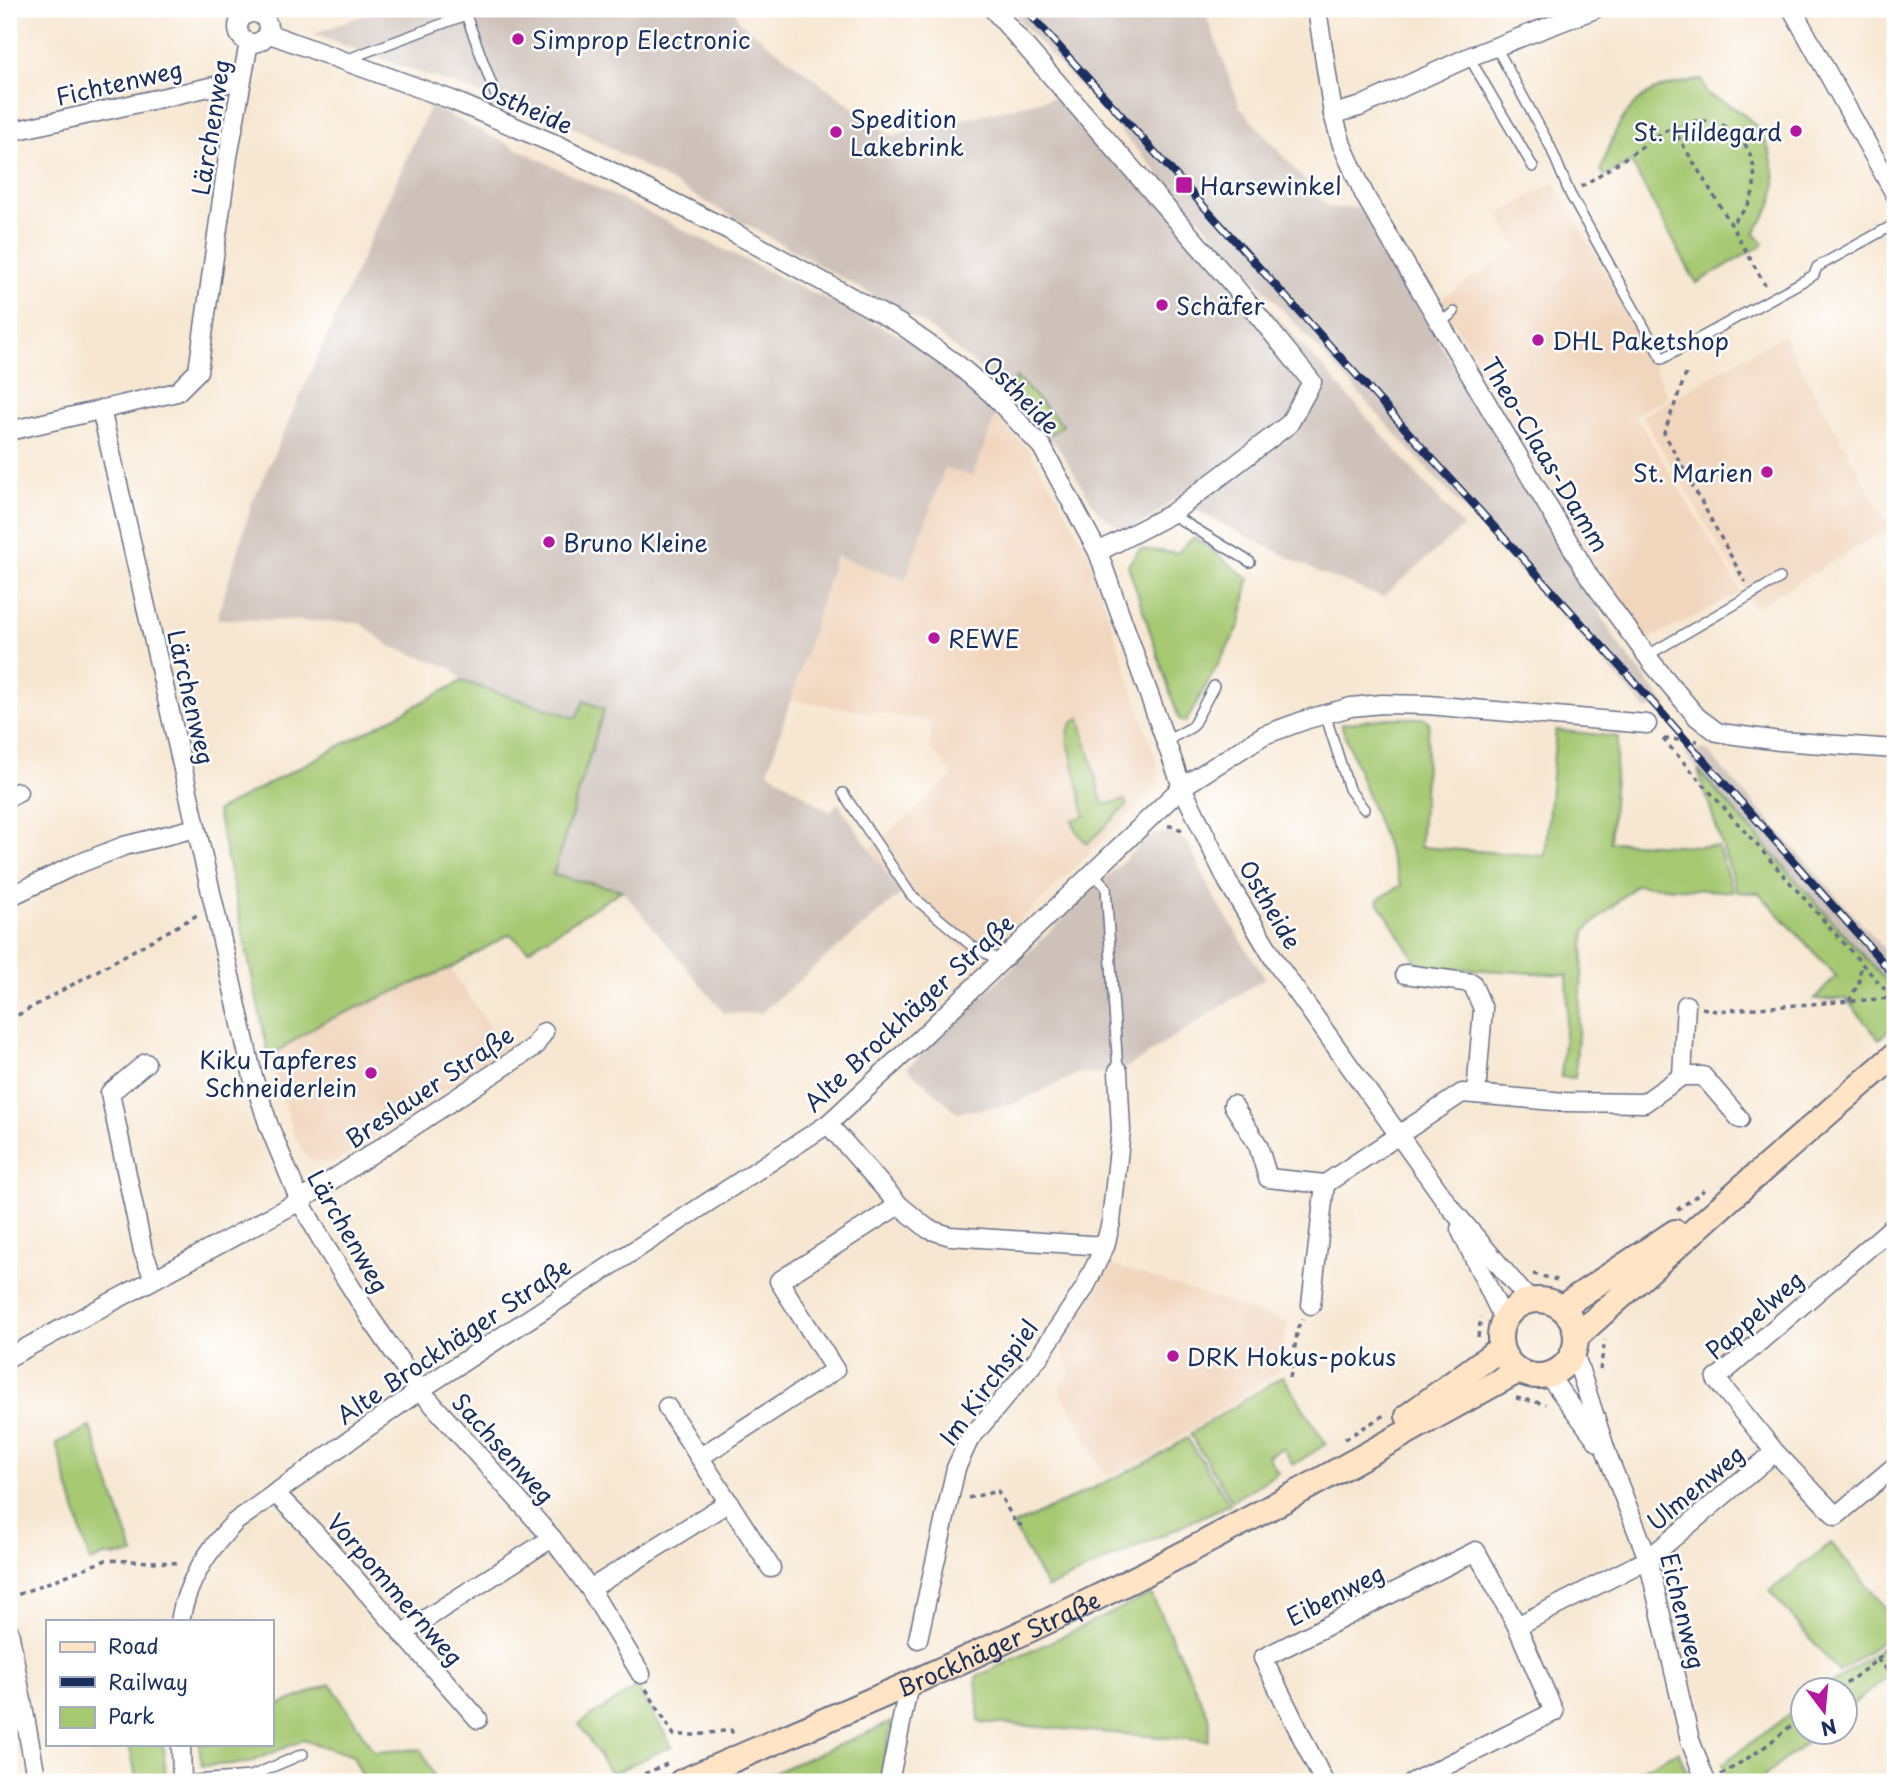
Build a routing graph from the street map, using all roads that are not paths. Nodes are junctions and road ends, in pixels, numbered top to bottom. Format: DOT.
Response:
graph roads {
  1 [pos="993,9"];
  2 [pos="1317,9"];
  3 [pos="1595,9"];
  4 [pos="1792,9"];
  5 [pos="243,12"];
  6 [pos="267,33"];
  7 [pos="249,42"];
  8 [pos="1496,47"];
  9 [pos="1469,57"];
  10 [pos="343,61"];
  11 [pos="241,80"];
  12 [pos="497,99"];
  13 [pos="1333,114"];
  14 [pos="9,132"];
  15 [pos="1533,167"];
  16 [pos="1895,194"];
  17 [pos="1895,224"];
  18 [pos="101,410"];
  19 [pos="9,431"];
  20 [pos="1171,514"];
  21 [pos="1098,552"];
  22 [pos="1250,562"];
  23 [pos="1780,578"];
  24 [pos="1647,655"];
  25 [pos="1214,686"];
  26 [pos="1325,714"];
  27 [pos="1647,724"];
  28 [pos="1166,741"];
  29 [pos="1895,749"];
  30 [pos="1182,787"];
  31 [pos="843,793"];
  32 [pos="1364,809"];
  33 [pos="196,828"];
  34 [pos="1093,873"];
  35 [pos="9,897"];
  36 [pos="999,960"];
  37 [pos="1405,974"];
  38 [pos="1686,1005"];
  39 [pos="544,1032"];
  40 [pos="1895,1055"];
  41 [pos="146,1063"];
  42 [pos="1118,1071"];
  43 [pos="1682,1076"];
  44 [pos="1476,1094"];
  45 [pos="1233,1104"];
  46 [pos="1740,1119"];
  47 [pos="828,1124"];
  48 [pos="1399,1136"];
  49 [pos="1325,1184"];
  50 [pos="1745,1185"];
  51 [pos="300,1201"];
  52 [pos="899,1205"];
  53 [pos="1450,1207"];
  54 [pos="1895,1225"];
  55 [pos="1105,1246"];
  56 [pos="154,1279"];
  57 [pos="1529,1300"];
  58 [pos="1311,1305"];
  59 [pos="1562,1307"];
  60 [pos="1493,1317"];
  61 [pos="1576,1344"];
  62 [pos="1502,1348"];
  63 [pos="9,1357"];
  64 [pos="1518,1371"];
  65 [pos="1548,1375"];
  66 [pos="420,1390"];
  67 [pos="667,1407"];
  68 [pos="1775,1452"];
  69 [pos="1607,1454"];
  70 [pos="699,1457"];
  71 [pos="1895,1466"];
  72 [pos="1306,1486"];
  73 [pos="275,1493"];
  74 [pos="729,1502"];
  75 [pos="552,1538"];
  76 [pos="1648,1559"];
  77 [pos="771,1568"];
  78 [pos="590,1589"];
  79 [pos="180,1620"];
  80 [pos="1517,1626"];
  81 [pos="9,1634"];
  82 [pos="402,1634"];
  83 [pos="918,1639"];
  84 [pos="641,1674"];
  85 [pos="909,1684"];
  86 [pos="478,1719"];
  87 [pos="181,1746"];
  88 [pos="303,1754"];
  89 [pos="680,1771"];
  90 [pos="1713,1779"];
  91 [pos="182,1781"];
  92 [pos="37,1782"];
  93 [pos="889,1782"];
  94 [pos="1324,1782"];
  95 [pos="1413,1782"];
  1 -- 20 [label="street"];
  2 -- 13 [label="street, Theo-Claas-Damm"];
  3 -- 8 [label="street"];
  4 -- 16 [label="street"];
  5 -- 6 [label="street"];
  5 -- 7 [label="street"];
  6 -- 7 [label="street"];
  6 -- 10 [label="street, Ostheide"];
  7 -- 11 [label="street, Lärchenweg"];
  8 -- 9 [label="street"];
  8 -- 17 [label="lane"];
  9 -- 13 [label="street"];
  9 -- 15 [label="lane"];
  10 -- 12 [label="lane"];
  10 -- 21 [label="street, Ostheide"];
  11 -- 14 [label="street, Fichtenweg"];
  11 -- 18 [label="street, Lärchenweg"];
  13 -- 24 [label="street, Theo-Claas-Damm"];
  18 -- 19 [label="street"];
  18 -- 33 [label="street, Lärchenweg"];
  20 -- 21 [label="street"];
  20 -- 22 [label="lane"];
  21 -- 28 [label="street, Ostheide"];
  23 -- 24 [label="lane"];
  24 -- 29 [label="street, Theo-Claas-Damm"];
  25 -- 28 [label="lane"];
  26 -- 27 [label="street, Alte Brockhäger Straße"];
  26 -- 30 [label="street, Alte Brockhäger Straße"];
  26 -- 32 [label="lane"];
  28 -- 30 [label="street, Ostheide"];
  30 -- 34 [label="street, Alte Brockhäger Straße"];
  30 -- 48 [label="street, Ostheide"];
  31 -- 36 [label="lane"];
  33 -- 35 [label="street"];
  33 -- 51 [label="street, Lärchenweg"];
  34 -- 36 [label="street, Alte Brockhäger Straße"];
  34 -- 42 [label="lane, Im Kirchspiel"];
  36 -- 47 [label="street, Alte Brockhäger Straße"];
  37 -- 44 [label="street"];
  38 -- 43 [label="street"];
  39 -- 51 [label="street, Breslauer Straße"];
  40 -- 50 [label="street"];
  41 -- 56 [label="street"];
  42 -- 55 [label="street, Im Kirchspiel"];
  43 -- 44 [label="street"];
  43 -- 46 [label="street"];
  44 -- 48 [label="street"];
  45 -- 49 [label="street"];
  47 -- 52 [label="street"];
  47 -- 66 [label="street, Alte Brockhäger Straße"];
  48 -- 49 [label="street"];
  48 -- 53 [label="street, Ostheide"];
  49 -- 58 [label="street"];
  50 -- 59 [label="street"];
  50 -- 61 [label="street"];
  51 -- 56 [label="street, Breslauer Straße"];
  51 -- 66 [label="street, Lärchenweg"];
  52 -- 55 [label="street"];
  52 -- 70 [label="street"];
  53 -- 57 [label="street, Ostheide"];
  53 -- 60 [label="street, Ostheide"];
  54 -- 68 [label="street, Pappelweg"];
  55 -- 83 [label="street, Im Kirchspiel"];
  56 -- 63 [label="street, Breslauer Straße"];
  57 -- 59 [label="street"];
  57 -- 60 [label="street"];
  59 -- 61 [label="street"];
  60 -- 62 [label="street"];
  61 -- 65 [label="street"];
  61 -- 69 [label="street, Eichenweg"];
  62 -- 64 [label="street"];
  62 -- 72 [label="street, Brockhäger Straße"];
  64 -- 65 [label="street"];
  64 -- 72 [label="street, Brockhäger Straße"];
  65 -- 69 [label="street, Eichenweg"];
  66 -- 73 [label="street, Alte Brockhäger Straße"];
  66 -- 75 [label="street, Sachsenweg"];
  67 -- 70 [label="street"];
  68 -- 71 [label="street, Ulmenweg"];
  68 -- 76 [label="street, Ulmenweg"];
  69 -- 76 [label="street, Eichenweg"];
  70 -- 74 [label="street"];
  72 -- 85 [label="street, Brockhäger Straße"];
  73 -- 79 [label="street, Alte Brockhäger Straße"];
  73 -- 82 [label="street, Vorpommernweg"];
  74 -- 77 [label="street"];
  74 -- 78 [label="street"];
  75 -- 78 [label="street, Sachsenweg"];
  75 -- 82 [label="street, Sachsenweg"];
  76 -- 80 [label="street, Ulmenweg"];
  76 -- 90 [label="street, Eichenweg"];
  78 -- 84 [label="street, Sachsenweg"];
  80 -- 94 [label="street, Eibenweg"];
  80 -- 95 [label="street"];
  81 -- 92 [label="street"];
  82 -- 86 [label="street, Vorpommernweg"];
  85 -- 89 [label="street, Brockhäger Straße"];
  85 -- 93 [label="street"];
  87 -- 91 [label="street"];
  88 -- 91 [label="lane"];
}
